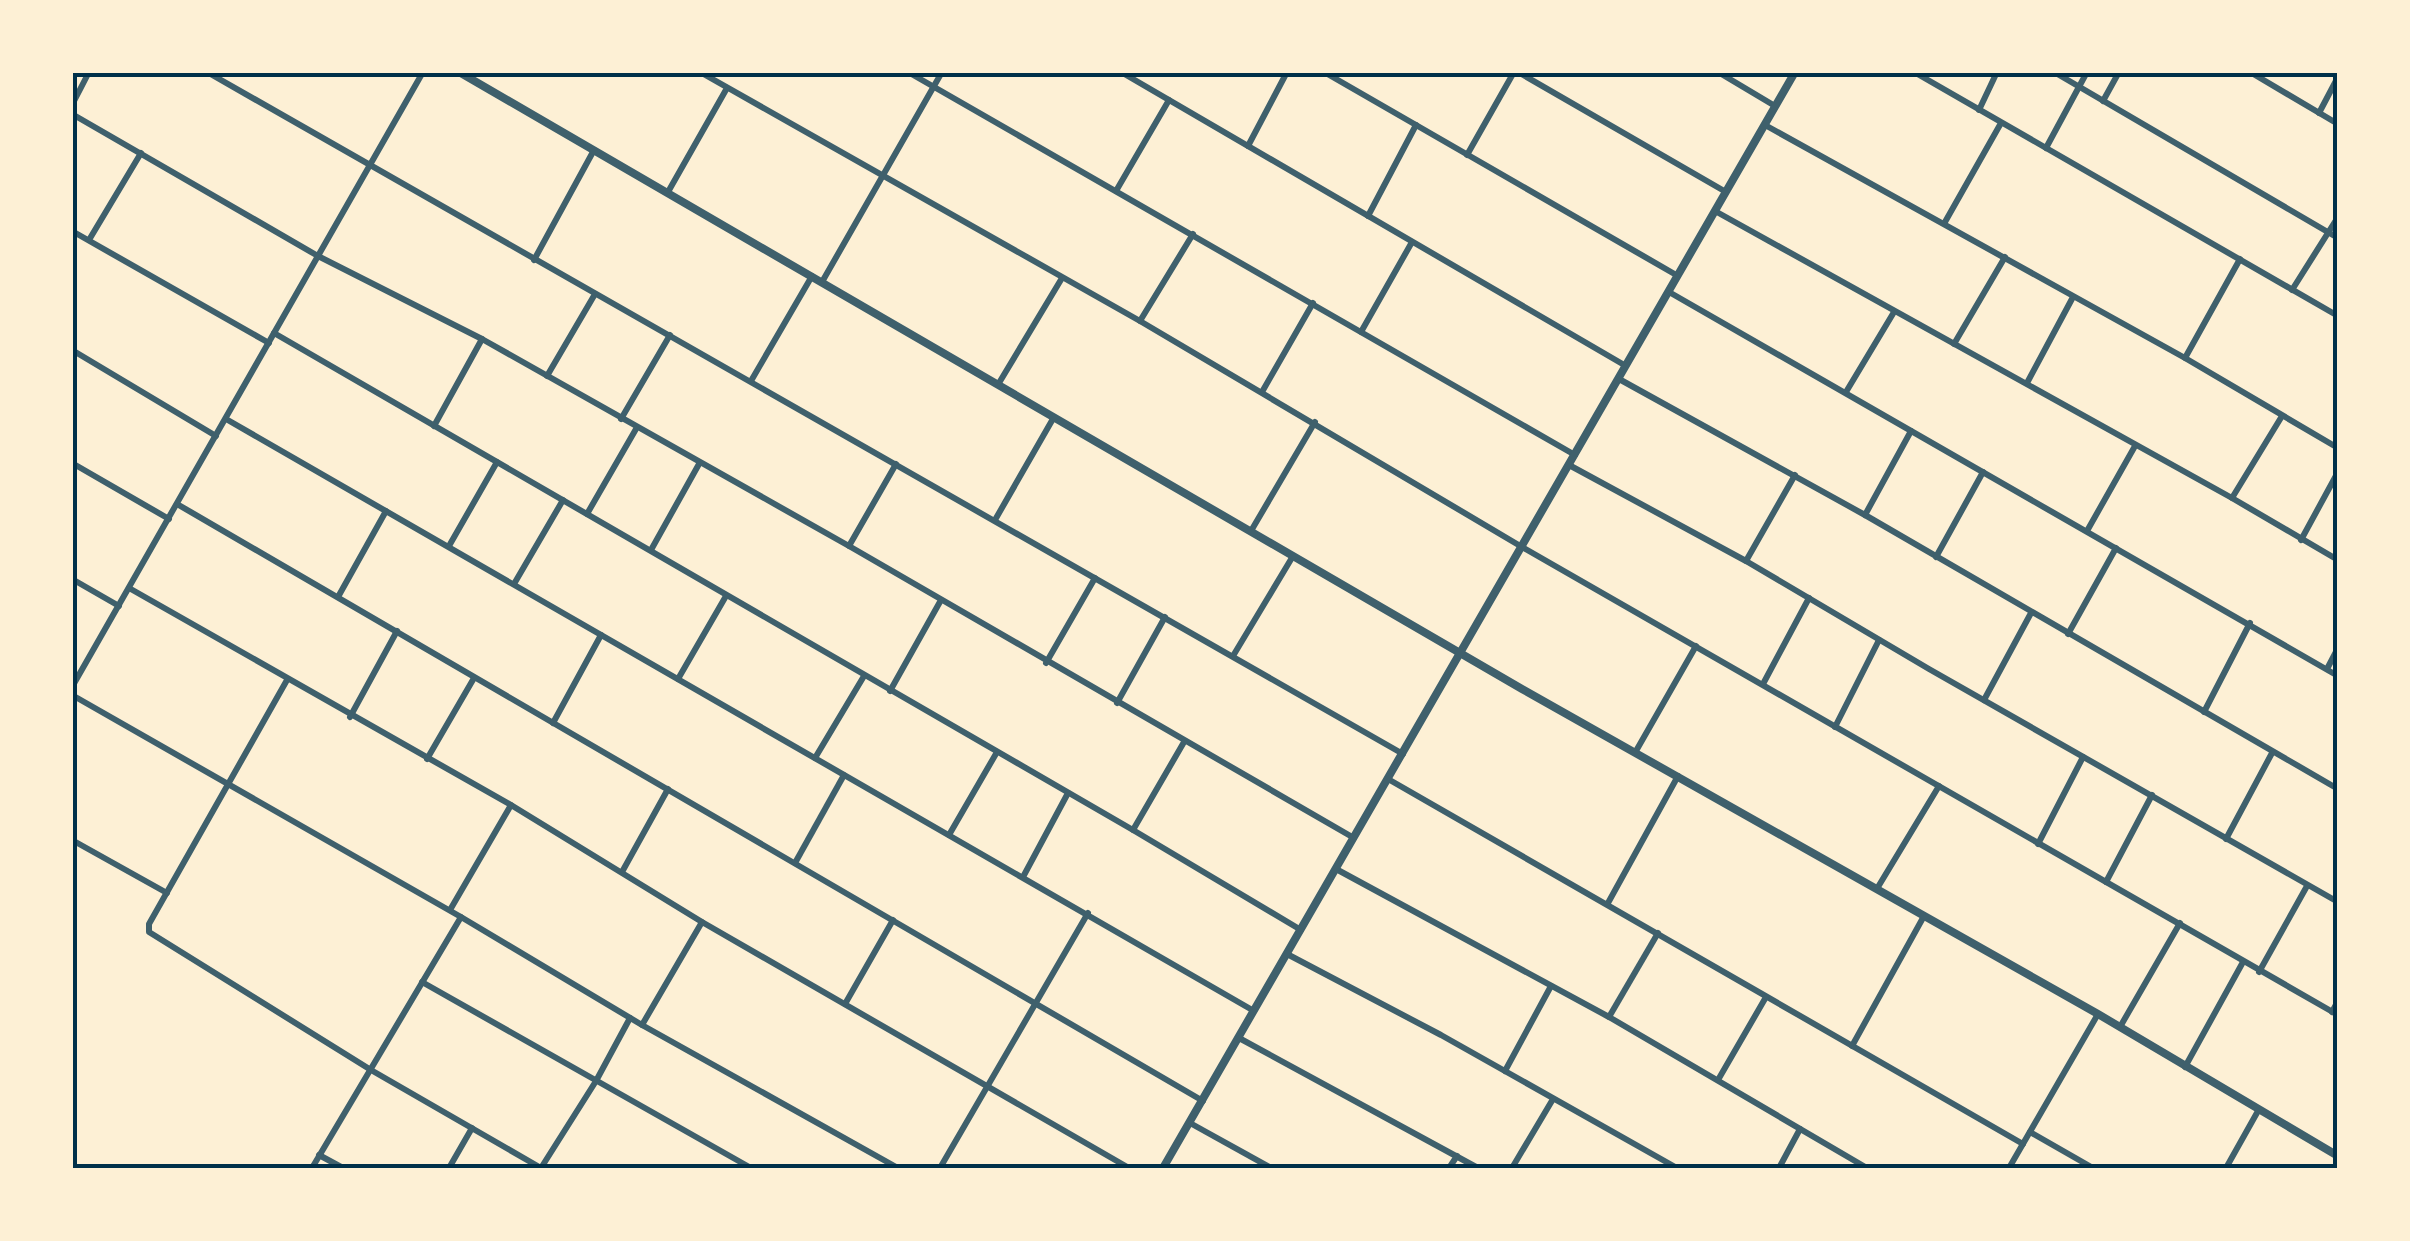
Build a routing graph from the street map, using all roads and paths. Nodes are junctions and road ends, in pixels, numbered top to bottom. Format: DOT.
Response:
graph roads {
  1 [pos="89,72"];
  2 [pos="207,72"];
  3 [pos="423,72"];
  4 [pos="458,72"];
  5 [pos="700,72"];
  6 [pos="908,72"];
  7 [pos="942,72"];
  8 [pos="1121,72"];
  9 [pos="1287,72"];
  10 [pos="1324,72"];
  11 [pos="1516,72"];
  12 [pos="1718,72"];
  13 [pos="1795,72"];
  14 [pos="1914,72"];
  15 [pos="1997,72"];
  16 [pos="2054,72"];
  17 [pos="2087,72"];
  18 [pos="2119,72"];
  19 [pos="2250,72"];
  20 [pos="2338,78"];
  21 [pos="934,86"];
  22 [pos="2080,86"];
  23 [pos="728,88"];
  24 [pos="1168,100"];
  25 [pos="2103,101"];
  26 [pos="72,105"];
  27 [pos="1775,106"];
  28 [pos="1979,110"];
  29 [pos="2319,113"];
  30 [pos="72,114"];
  31 [pos="2002,123"];
  32 [pos="1765,124"];
  33 [pos="2338,124"];
  34 [pos="1416,125"];
  35 [pos="1248,146"];
  36 [pos="2046,148"];
  37 [pos="594,150"];
  38 [pos="140,154"];
  39 [pos="1467,155"];
  40 [pos="370,166"];
  41 [pos="882,176"];
  42 [pos="668,192"];
  43 [pos="1116,192"];
  44 [pos="1726,192"];
  45 [pos="1715,211"];
  46 [pos="1368,216"];
  47 [pos="2338,218"];
  48 [pos="1945,222"];
  49 [pos="72,231"];
  50 [pos="2328,232"];
  51 [pos="1193,234"];
  52 [pos="2338,238"];
  53 [pos="89,240"];
  54 [pos="1412,242"];
  55 [pos="318,256"];
  56 [pos="2005,257"];
  57 [pos="2240,259"];
  58 [pos="534,260"];
  59 [pos="812,276"];
  60 [pos="1678,276"];
  61 [pos="1062,278"];
  62 [pos="822,282"];
  63 [pos="2292,290"];
  64 [pos="1669,292"];
  65 [pos="595,294"];
  66 [pos="2073,298"];
  67 [pos="1313,303"];
  68 [pos="1894,312"];
  69 [pos="2338,316"];
  70 [pos="1140,321"];
  71 [pos="1361,332"];
  72 [pos="274,333"];
  73 [pos="670,335"];
  74 [pos="482,339"];
  75 [pos="269,343"];
  76 [pos="1954,344"];
  77 [pos="72,350"];
  78 [pos="2186,358"];
  79 [pos="1626,366"];
  80 [pos="547,376"];
  81 [pos="1619,378"];
  82 [pos="751,381"];
  83 [pos="999,383"];
  84 [pos="2027,383"];
  85 [pos="1262,392"];
  86 [pos="1846,392"];
  87 [pos="1055,415"];
  88 [pos="2282,416"];
  89 [pos="226,419"];
  90 [pos="621,419"];
  91 [pos="1315,422"];
  92 [pos="434,426"];
  93 [pos="636,428"];
  94 [pos="1911,431"];
  95 [pos="216,436"];
  96 [pos="2135,446"];
  97 [pos="2338,448"];
  98 [pos="1575,454"];
  99 [pos="497,462"];
  100 [pos="72,463"];
  101 [pos="699,464"];
  102 [pos="896,464"];
  103 [pos="1569,465"];
  104 [pos="1982,472"];
  105 [pos="2338,472"];
  106 [pos="1796,475"];
  107 [pos="2232,498"];
  108 [pos="562,500"];
  109 [pos="177,504"];
  110 [pos="386,511"];
  111 [pos="587,514"];
  112 [pos="1865,515"];
  113 [pos="168,519"];
  114 [pos="995,520"];
  115 [pos="1251,531"];
  116 [pos="2087,531"];
  117 [pos="2302,540"];
  118 [pos="449,546"];
  119 [pos="849,546"];
  120 [pos="1522,547"];
  121 [pos="2116,548"];
  122 [pos="651,550"];
  123 [pos="1294,556"];
  124 [pos="1936,558"];
  125 [pos="1746,560"];
  126 [pos="2338,560"];
  127 [pos="1095,578"];
  128 [pos="72,579"];
  129 [pos="514,584"];
  130 [pos="129,588"];
  131 [pos="726,596"];
  132 [pos="338,597"];
  133 [pos="1809,598"];
  134 [pos="941,600"];
  135 [pos="118,606"];
  136 [pos="2032,613"];
  137 [pos="1165,617"];
  138 [pos="2250,623"];
  139 [pos="396,631"];
  140 [pos="2068,634"];
  141 [pos="601,635"];
  142 [pos="1879,640"];
  143 [pos="1696,646"];
  144 [pos="2338,648"];
  145 [pos="1461,653"];
  146 [pos="1233,656"];
  147 [pos="1046,663"];
  148 [pos="2327,669"];
  149 [pos="864,676"];
  150 [pos="2338,676"];
  151 [pos="474,678"];
  152 [pos="678,679"];
  153 [pos="287,680"];
  154 [pos="1763,684"];
  155 [pos="72,687"];
  156 [pos="890,691"];
  157 [pos="72,696"];
  158 [pos="1984,700"];
  159 [pos="1117,704"];
  160 [pos="2204,712"];
  161 [pos="350,717"];
  162 [pos="554,722"];
  163 [pos="1835,726"];
  164 [pos="1184,742"];
  165 [pos="1636,751"];
  166 [pos="997,752"];
  167 [pos="1403,754"];
  168 [pos="2272,754"];
  169 [pos="2083,757"];
  170 [pos="814,758"];
  171 [pos="427,759"];
  172 [pos="844,775"];
  173 [pos="1678,776"];
  174 [pos="1388,780"];
  175 [pos="230,784"];
  176 [pos="1939,786"];
  177 [pos="668,789"];
  178 [pos="2338,789"];
  179 [pos="1068,793"];
  180 [pos="2152,795"];
  181 [pos="511,806"];
  182 [pos="1133,830"];
  183 [pos="949,835"];
  184 [pos="1354,838"];
  185 [pos="2226,838"];
  186 [pos="72,840"];
  187 [pos="2038,844"];
  188 [pos="795,863"];
  189 [pos="1336,868"];
  190 [pos="622,872"];
  191 [pos="1023,877"];
  192 [pos="2106,882"];
  193 [pos="2308,885"];
  194 [pos="1878,888"];
  195 [pos="166,893"];
  196 [pos="2337,902"];
  197 [pos="1608,904"];
  198 [pos="450,910"];
  199 [pos="1088,913"];
  200 [pos="1924,916"];
  201 [pos="461,917"];
  202 [pos="893,920"];
  203 [pos="702,922"];
  204 [pos="2180,924"];
  205 [pos="1301,930"];
  206 [pos="1658,933"];
  207 [pos="1287,954"];
  208 [pos="2244,962"];
  209 [pos="2259,972"];
  210 [pos="422,982"];
  211 [pos="1552,986"];
  212 [pos="1766,997"];
  213 [pos="2338,1001"];
  214 [pos="1037,1002"];
  215 [pos="845,1004"];
  216 [pos="1254,1011"];
  217 [pos="2335,1013"];
  218 [pos="2098,1014"];
  219 [pos="630,1018"];
  220 [pos="1609,1018"];
  221 [pos="642,1025"];
  222 [pos="2120,1027"];
  223 [pos="1238,1038"];
  224 [pos="1852,1046"];
  225 [pos="2185,1067"];
  226 [pos="371,1070"];
  227 [pos="1506,1071"];
  228 [pos="1718,1080"];
  229 [pos="596,1081"];
  230 [pos="988,1085"];
  231 [pos="1553,1099"];
  232 [pos="1203,1100"];
  233 [pos="2258,1111"];
  234 [pos="1190,1123"];
  235 [pos="472,1128"];
  236 [pos="1800,1129"];
  237 [pos="2030,1132"];
  238 [pos="2023,1144"];
  239 [pos="320,1155"];
  240 [pos="1457,1156"];
  241 [pos="2338,1156"];
  242 [pos="883,1159"];
  243 [pos="312,1168"];
  244 [pos="343,1168"];
  245 [pos="449,1168"];
  246 [pos="541,1168"];
  247 [pos="751,1168"];
  248 [pos="877,1168"];
  249 [pos="898,1168"];
  250 [pos="940,1168"];
  251 [pos="1128,1168"];
  252 [pos="1163,1168"];
  253 [pos="1271,1168"];
  254 [pos="1449,1168"];
  255 [pos="1478,1168"];
  256 [pos="1512,1168"];
  257 [pos="1675,1168"];
  258 [pos="1779,1168"];
  259 [pos="1867,1168"];
  260 [pos="2009,1168"];
  261 [pos="2093,1168"];
  262 [pos="2226,1168"];
  1 -- 26 [label="street"];
  2 -- 40 [label="street"];
  3 -- 40 [label="street"];
  4 -- 37 [label="street"];
  5 -- 23 [label="street"];
  6 -- 21 [label="street"];
  7 -- 21 [label="street"];
  8 -- 24 [label="street"];
  9 -- 35 [label="street"];
  10 -- 34 [label="street"];
  11 -- 39 [label="street"];
  11 -- 44 [label="street"];
  12 -- 27 [label="street"];
  13 -- 27 [label="street"];
  14 -- 28 [label="street"];
  15 -- 28 [label="street"];
  16 -- 22 [label="street"];
  17 -- 22 [label="street"];
  18 -- 25 [label="street"];
  19 -- 29 [label="street"];
  20 -- 29 [label="street"];
  21 -- 41 [label="street"];
  21 -- 43 [label="street"];
  22 -- 25 [label="street"];
  22 -- 36 [label="street"];
  23 -- 41 [label="street"];
  23 -- 42 [label="street"];
  24 -- 35 [label="street"];
  24 -- 43 [label="street"];
  25 -- 50 [label="street"];
  27 -- 32 [label="street"];
  28 -- 31 [label="street"];
  29 -- 33 [label="street"];
  30 -- 38 [label="street"];
  31 -- 36 [label="street"];
  31 -- 48 [label="street"];
  32 -- 44 [label="street"];
  32 -- 48 [label="street"];
  34 -- 39 [label="street"];
  34 -- 46 [label="street"];
  35 -- 46 [label="street"];
  36 -- 57 [label="street"];
  37 -- 42 [label="street"];
  37 -- 58 [label="street"];
  38 -- 53 [label="street"];
  38 -- 55 [label="street"];
  39 -- 60 [label="street"];
  40 -- 55 [label="street"];
  40 -- 58 [label="street"];
  41 -- 61 [label="street"];
  41 -- 62 [label="street"];
  42 -- 59 [label="street"];
  43 -- 51 [label="street"];
  44 -- 45 [label="street"];
  45 -- 60 [label="street"];
  45 -- 68 [label="street"];
  46 -- 54 [label="street"];
  47 -- 50 [label="street"];
  48 -- 56 [label="street"];
  49 -- 53 [label="street"];
  50 -- 52 [label="street"];
  50 -- 63 [label="street"];
  51 -- 67 [label="street"];
  51 -- 70 [label="street"];
  53 -- 75 [label="street"];
  54 -- 71 [label="street"];
  54 -- 79 [label="street"];
  55 -- 72 [label="street"];
  55 -- 74 [label="street"];
  56 -- 66 [label="street"];
  56 -- 76 [label="street"];
  57 -- 63 [label="street"];
  57 -- 78 [label="street"];
  58 -- 65 [label="street"];
  59 -- 62 [label="street"];
  59 -- 82 [label="street"];
  60 -- 64 [label="street"];
  61 -- 70 [label="street"];
  61 -- 83 [label="street"];
  62 -- 83 [label="street"];
  63 -- 69 [label="street"];
  64 -- 79 [label="street"];
  64 -- 86 [label="street"];
  65 -- 73 [label="street"];
  65 -- 80 [label="street"];
  66 -- 78 [label="street"];
  66 -- 84 [label="street"];
  67 -- 71 [label="street"];
  67 -- 85 [label="street"];
  68 -- 76 [label="street"];
  68 -- 86 [label="street"];
  70 -- 85 [label="street"];
  71 -- 98 [label="street"];
  72 -- 75 [label="street"];
  72 -- 92 [label="street"];
  73 -- 82 [label="street"];
  73 -- 90 [label="street"];
  74 -- 80 [label="street"];
  74 -- 92 [label="street"];
  75 -- 89 [label="street"];
  76 -- 84 [label="street"];
  77 -- 95 [label="street"];
  78 -- 88 [label="street"];
  79 -- 81 [label="street"];
  80 -- 90 [label="street"];
  81 -- 98 [label="street"];
  81 -- 106 [label="street"];
  82 -- 102 [label="street"];
  83 -- 87 [label="street"];
  84 -- 96 [label="street"];
  85 -- 91 [label="street"];
  86 -- 94 [label="street"];
  87 -- 114 [label="street"];
  87 -- 115 [label="street"];
  88 -- 97 [label="street"];
  88 -- 107 [label="street"];
  89 -- 95 [label="street"];
  89 -- 110 [label="street"];
  90 -- 93 [label="street"];
  91 -- 115 [label="street"];
  91 -- 120 [label="street"];
  92 -- 99 [label="street"];
  93 -- 101 [label="street"];
  93 -- 111 [label="street"];
  94 -- 104 [label="street"];
  94 -- 112 [label="street"];
  95 -- 109 [label="street"];
  96 -- 107 [label="street"];
  96 -- 116 [label="street"];
  98 -- 103 [label="street"];
  99 -- 108 [label="street"];
  99 -- 118 [label="street"];
  100 -- 113 [label="street"];
  101 -- 119 [label="street"];
  101 -- 122 [label="street"];
  102 -- 114 [label="street"];
  102 -- 119 [label="street"];
  103 -- 120 [label="street"];
  103 -- 125 [label="street"];
  104 -- 116 [label="street"];
  104 -- 124 [label="street"];
  105 -- 117 [label="street"];
  106 -- 112 [label="street"];
  106 -- 125 [label="street"];
  107 -- 117 [label="street"];
  108 -- 111 [label="street"];
  108 -- 129 [label="street"];
  109 -- 113 [label="street"];
  109 -- 132 [label="street"];
  110 -- 118 [label="street"];
  110 -- 132 [label="street"];
  111 -- 122 [label="street"];
  112 -- 124 [label="street"];
  113 -- 130 [label="street"];
  114 -- 127 [label="street"];
  115 -- 123 [label="street"];
  116 -- 121 [label="street"];
  117 -- 126 [label="street"];
  118 -- 129 [label="street"];
  119 -- 134 [label="street"];
  120 -- 143 [label="street"];
  120 -- 145 [label="street"];
  121 -- 138 [label="street"];
  121 -- 140 [label="street"];
  122 -- 131 [label="street"];
  123 -- 145 [label="street"];
  123 -- 146 [label="street"];
  124 -- 136 [label="street"];
  125 -- 133 [label="street"];
  127 -- 137 [label="street"];
  127 -- 147 [label="street"];
  128 -- 135 [label="street"];
  129 -- 141 [label="street"];
  130 -- 135 [label="street"];
  130 -- 153 [label="street"];
  131 -- 149 [label="street"];
  131 -- 152 [label="street"];
  132 -- 139 [label="street"];
  133 -- 142 [label="street"];
  133 -- 154 [label="street"];
  134 -- 147 [label="street"];
  134 -- 156 [label="street"];
  135 -- 155 [label="street"];
  136 -- 140 [label="street"];
  136 -- 158 [label="street"];
  137 -- 146 [label="street"];
  137 -- 159 [label="street"];
  138 -- 148 [label="street"];
  138 -- 160 [label="street"];
  139 -- 151 [label="street"];
  139 -- 161 [label="street"];
  140 -- 160 [label="street"];
  141 -- 152 [label="street"];
  141 -- 162 [label="street"];
  142 -- 158 [label="street"];
  142 -- 163 [label="street"];
  143 -- 154 [label="street"];
  143 -- 165 [label="street"];
  144 -- 148 [label="street"];
  145 -- 165 [label="street"];
  145 -- 167 [label="street"];
  146 -- 167 [label="street"];
  147 -- 159 [label="street"];
  148 -- 150 [label="street"];
  149 -- 156 [label="street"];
  149 -- 170 [label="street"];
  151 -- 162 [label="street"];
  151 -- 171 [label="street"];
  152 -- 170 [label="street"];
  153 -- 161 [label="street"];
  153 -- 175 [label="street"];
  154 -- 163 [label="street"];
  156 -- 166 [label="street"];
  157 -- 175 [label="street"];
  158 -- 169 [label="street"];
  159 -- 164 [label="street"];
  160 -- 168 [label="street"];
  161 -- 171 [label="street"];
  162 -- 177 [label="street"];
  163 -- 176 [label="street"];
  164 -- 182 [label="street"];
  164 -- 184 [label="street"];
  165 -- 173 [label="street"];
  166 -- 179 [label="street"];
  166 -- 183 [label="street"];
  167 -- 174 [label="street"];
  168 -- 178 [label="street"];
  168 -- 185 [label="street"];
  169 -- 180 [label="street"];
  169 -- 187 [label="street"];
  170 -- 172 [label="street"];
  171 -- 181 [label="street"];
  172 -- 183 [label="street"];
  172 -- 188 [label="street"];
  173 -- 194 [label="street"];
  173 -- 197 [label="street"];
  174 -- 184 [label="street"];
  174 -- 197 [label="street"];
  175 -- 195 [label="street"];
  175 -- 198 [label="street"];
  176 -- 187 [label="street"];
  176 -- 194 [label="street"];
  177 -- 188 [label="street"];
  177 -- 190 [label="street"];
  179 -- 182 [label="street"];
  179 -- 191 [label="street"];
  180 -- 185 [label="street"];
  180 -- 192 [label="street"];
  181 -- 190 [label="street"];
  181 -- 198 [label="street"];
  182 -- 205 [label="street"];
  183 -- 191 [label="street"];
  184 -- 189 [label="street"];
  185 -- 193 [label="street"];
  186 -- 195 [label="street"];
  187 -- 192 [label="street"];
  188 -- 202 [label="street"];
  189 -- 205 [label="street"];
  189 -- 211 [label="street"];
  190 -- 203 [label="street"];
  191 -- 199 [label="street"];
  192 -- 204 [label="street"];
  193 -- 196 [label="street"];
  193 -- 209 [label="street"];
  194 -- 200 [label="street"];
  195 -- 226 [label="street"];
  197 -- 206 [label="street"];
  198 -- 201 [label="street"];
  199 -- 214 [label="street"];
  199 -- 216 [label="street"];
  200 -- 218 [label="street"];
  200 -- 224 [label="street"];
  201 -- 210 [label="street"];
  201 -- 219 [label="street"];
  202 -- 214 [label="street"];
  202 -- 215 [label="street"];
  203 -- 215 [label="street"];
  203 -- 221 [label="street"];
  204 -- 208 [label="street"];
  204 -- 222 [label="street"];
  205 -- 207 [label="street"];
  206 -- 212 [label="street"];
  206 -- 220 [label="street"];
  207 -- 216 [label="street"];
  207 -- 227 [label="street"];
  208 -- 209 [label="street"];
  208 -- 225 [label="street"];
  209 -- 217 [label="street"];
  210 -- 226 [label="street"];
  210 -- 229 [label="street"];
  211 -- 220 [label="street"];
  211 -- 227 [label="street"];
  212 -- 224 [label="street"];
  212 -- 228 [label="street"];
  213 -- 217 [label="street"];
  214 -- 230 [label="street"];
  214 -- 232 [label="street"];
  215 -- 230 [label="street"];
  216 -- 223 [label="street"];
  218 -- 222 [label="street"];
  218 -- 237 [label="street"];
  219 -- 221 [label="street"];
  219 -- 229 [label="street"];
  220 -- 228 [label="street"];
  221 -- 242 [label="street"];
  222 -- 225 [label="street"];
  223 -- 232 [label="street"];
  223 -- 240 [label="street"];
  224 -- 238 [label="street"];
  225 -- 233 [label="street"];
  226 -- 235 [label="street"];
  226 -- 239 [label="street"];
  227 -- 231 [label="street"];
  228 -- 236 [label="street"];
  229 -- 246 [label="street"];
  229 -- 247 [label="street"];
  230 -- 250 [label="street"];
  230 -- 251 [label="street"];
  231 -- 256 [label="street"];
  231 -- 257 [label="street"];
  232 -- 234 [label="street"];
  233 -- 241 [label="street"];
  233 -- 262 [label="street"];
  234 -- 252 [label="street"];
  234 -- 253 [label="street"];
  235 -- 245 [label="street"];
  235 -- 246 [label="street"];
  236 -- 258 [label="street"];
  236 -- 259 [label="street"];
  237 -- 238 [label="street"];
  237 -- 261 [label="street"];
  238 -- 260 [label="street"];
  239 -- 243 [label="street"];
  239 -- 244 [label="street"];
  240 -- 254 [label="street"];
  240 -- 255 [label="street"];
  242 -- 248 [label="street"];
  242 -- 249 [label="street"];
}
